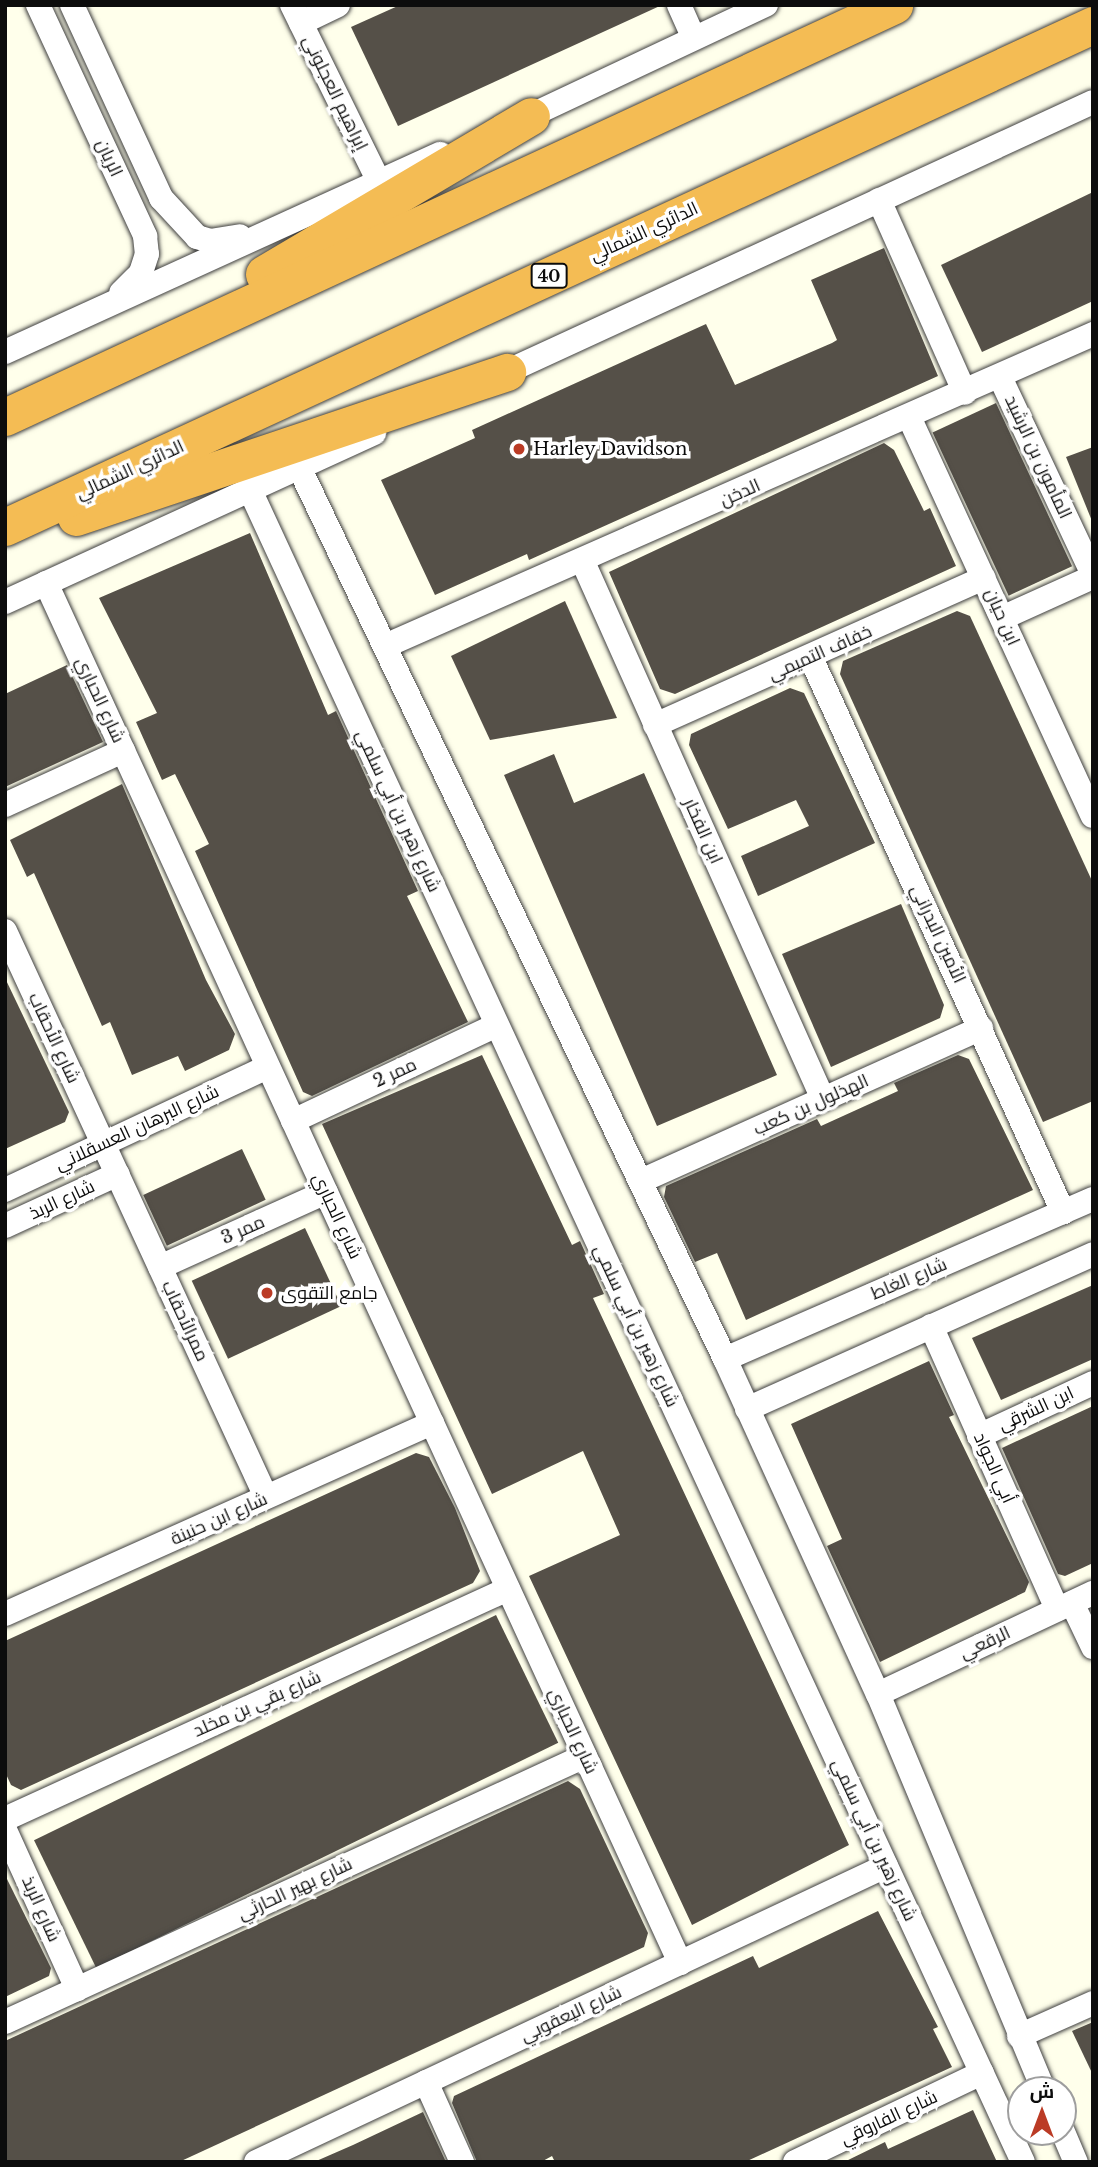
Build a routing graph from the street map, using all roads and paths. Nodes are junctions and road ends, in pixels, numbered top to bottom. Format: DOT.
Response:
graph roads {
  1 [pos="38,5"];
  2 [pos="72,5"];
  3 [pos="338,5"];
  4 [pos="679,5"];
  5 [pos="766,5"];
  6 [pos="894,5"];
  7 [pos="297,14"];
  8 [pos="1093,25"];
  9 [pos="694,38"];
  10 [pos="1093,102"];
  11 [pos="531,116"];
  12 [pos="378,180"];
  13 [pos="879,200"];
  14 [pos="173,213"];
  15 [pos="141,228"];
  16 [pos="261,233"];
  17 [pos="110,304"];
  18 [pos="1093,334"];
  19 [pos="5,352"];
  20 [pos="507,372"];
  21 [pos="1000,377"];
  22 [pos="86,379"];
  23 [pos="965,393"];
  24 [pos="5,417"];
  25 [pos="910,419"];
  26 [pos="299,467"];
  27 [pos="250,489"];
  28 [pos="5,527"];
  29 [pos="5,541"];
  30 [pos="583,562"];
  31 [pos="1093,576"];
  32 [pos="984,578"];
  33 [pos="46,583"];
  34 [pos="5,602"];
  35 [pos="1002,618"];
  36 [pos="385,646"];
  37 [pos="811,658"];
  38 [pos="655,725"];
  39 [pos="123,751"];
  40 [pos="5,805"];
  41 [pos="1093,816"];
  42 [pos="5,931"];
  43 [pos="14,976"];
  44 [pos="497,1025"];
  45 [pos="981,1028"];
  46 [pos="268,1067"];
  47 [pos="823,1100"];
  48 [pos="293,1121"];
  49 [pos="104,1144"];
  50 [pos="118,1174"];
  51 [pos="641,1181"];
  52 [pos="5,1190"];
  53 [pos="326,1192"];
  54 [pos="1093,1199"];
  55 [pos="1063,1212"];
  56 [pos="5,1226"];
  57 [pos="1093,1254"];
  58 [pos="160,1267"];
  59 [pos="931,1326"];
  60 [pos="725,1359"];
  61 [pos="1093,1383"];
  62 [pos="747,1409"];
  63 [pos="432,1423"];
  64 [pos="979,1436"];
  65 [pos="266,1497"];
  66 [pos="508,1589"];
  67 [pos="1074,1602"];
  68 [pos="5,1614"];
  69 [pos="1093,1647"];
  70 [pos="878,1694"];
  71 [pos="585,1756"];
  72 [pos="5,1818"];
  73 [pos="5,1830"];
  74 [pos="886,1866"];
  75 [pos="680,1963"];
  76 [pos="77,1989"];
  77 [pos="1093,2003"];
  78 [pos="5,2022"];
  79 [pos="1019,2036"];
  80 [pos="982,2073"];
  81 [pos="1038,2076"];
  82 [pos="426,2082"];
  83 [pos="256,2162"];
  84 [pos="462,2162"];
  85 [pos="795,2162"];
  86 [pos="1023,2162"];
  1 -- 15 [label="street, الريان"];
  2 -- 14 [label="street, الريان"];
  3 -- 7 [label="street"];
  4 -- 9 [label="street"];
  5 -- 9 [label="street"];
  6 -- 22 [label="highway"];
  7 -- 12 [label="street, إبراهيم العجلوني"];
  8 -- 28 [label="highway, الدائري الشمالي / 40"];
  9 -- 11 [label="street"];
  10 -- 13 [label="street"];
  11 -- 12 [label="street"];
  11 -- 22 [label="highway"];
  12 -- 16 [label="street"];
  13 -- 20 [label="street"];
  13 -- 23 [label="street"];
  14 -- 15 [label="street"];
  14 -- 16 [label="street, الريان"];
  15 -- 17 [label="street, الريان"];
  16 -- 17 [label="street"];
  17 -- 19 [label="street"];
  18 -- 21 [label="street, الدخن"];
  20 -- 26 [label="street"];
  20 -- 29 [label="highway"];
  21 -- 23 [label="street, الدخن"];
  21 -- 31 [label="street, المأمون بن الرشيد"];
  22 -- 24 [label="highway"];
  23 -- 25 [label="street, الدخن"];
  25 -- 30 [label="street, الدخن"];
  25 -- 32 [label="street, ابن حيان"];
  26 -- 27 [label="street"];
  26 -- 36 [label="street"];
  27 -- 33 [label="street"];
  27 -- 44 [label="street, شارع زهير بن أبي سلمي"];
  30 -- 36 [label="street, الدخن"];
  30 -- 38 [label="street, ابن الفخار"];
  31 -- 35 [label="street"];
  32 -- 35 [label="street, ابن حيان"];
  32 -- 37 [label="street, خفاف التميمي"];
  33 -- 34 [label="street"];
  33 -- 39 [label="street, شارع الحباري"];
  35 -- 41 [label="street, ابن حيان"];
  36 -- 51 [label="street"];
  37 -- 38 [label="street, خفاف التميمي"];
  37 -- 45 [label="street, الأمين البدراني"];
  38 -- 47 [label="street, ابن الفخار"];
  39 -- 40 [label="street"];
  39 -- 46 [label="street, شارع الحباري"];
  42 -- 43 [label="street, شارع الأحقاب"];
  43 -- 49 [label="street, شارع الأحقاب"];
  44 -- 48 [label="street, ممر 2"];
  44 -- 74 [label="street, شارع زهير بن أبي سلمي"];
  45 -- 47 [label="street, الهذلول بن كعب"];
  45 -- 55 [label="street, الأمين البدراني"];
  46 -- 48 [label="street, شارع الحباري"];
  46 -- 49 [label="street, شارع البرهان العسقلاني"];
  47 -- 51 [label="street, الهذلول بن كعب"];
  48 -- 53 [label="street, شارع الحباري"];
  49 -- 50 [label="street, ممرالأحقاب"];
  49 -- 52 [label="street, شارع البرهان العسقلاني"];
  50 -- 56 [label="street, شارع الربذ"];
  50 -- 58 [label="street, ممرالأحقاب"];
  51 -- 60 [label="street"];
  53 -- 58 [label="street, ممر 3"];
  53 -- 63 [label="street, شارع الحباري"];
  54 -- 55 [label="street, شارع الغاط"];
  55 -- 60 [label="street, شارع الغاط"];
  57 -- 59 [label="street"];
  58 -- 65 [label="street, ممرالأحقاب"];
  59 -- 62 [label="street"];
  59 -- 64 [label="street, أبي الجواد"];
  60 -- 62 [label="street"];
  61 -- 64 [label="street, ابن الشرقي"];
  62 -- 70 [label="street"];
  63 -- 65 [label="street, شارع ابن حنينة"];
  63 -- 66 [label="street, شارع الحباري"];
  64 -- 67 [label="street, أبي الجواد"];
  65 -- 68 [label="street, شارع ابن حنينة"];
  66 -- 71 [label="street, شارع الحباري"];
  66 -- 72 [label="street, شارع بقي بن مخلد"];
  67 -- 69 [label="street, أبي الجواد"];
  67 -- 70 [label="street, الرقعي"];
  70 -- 79 [label="street"];
  71 -- 75 [label="street, شارع الحباري"];
  71 -- 76 [label="street, شارع بهير الحارثي"];
  73 -- 76 [label="street, شارع الربذ"];
  74 -- 75 [label="street, شارع اليعقوبي"];
  74 -- 80 [label="street, شارع زهير بن أبي سلمي"];
  75 -- 82 [label="street, شارع اليعقوبي"];
  76 -- 78 [label="street, شارع بهير الحارثي"];
  77 -- 79 [label="street"];
  79 -- 81 [label="street"];
  80 -- 85 [label="street, شارع الفاروقي"];
  80 -- 86 [label="street, شارع زهير بن أبي سلمي"];
  82 -- 83 [label="street, شارع اليعقوبي"];
  82 -- 84 [label="street"];
}
